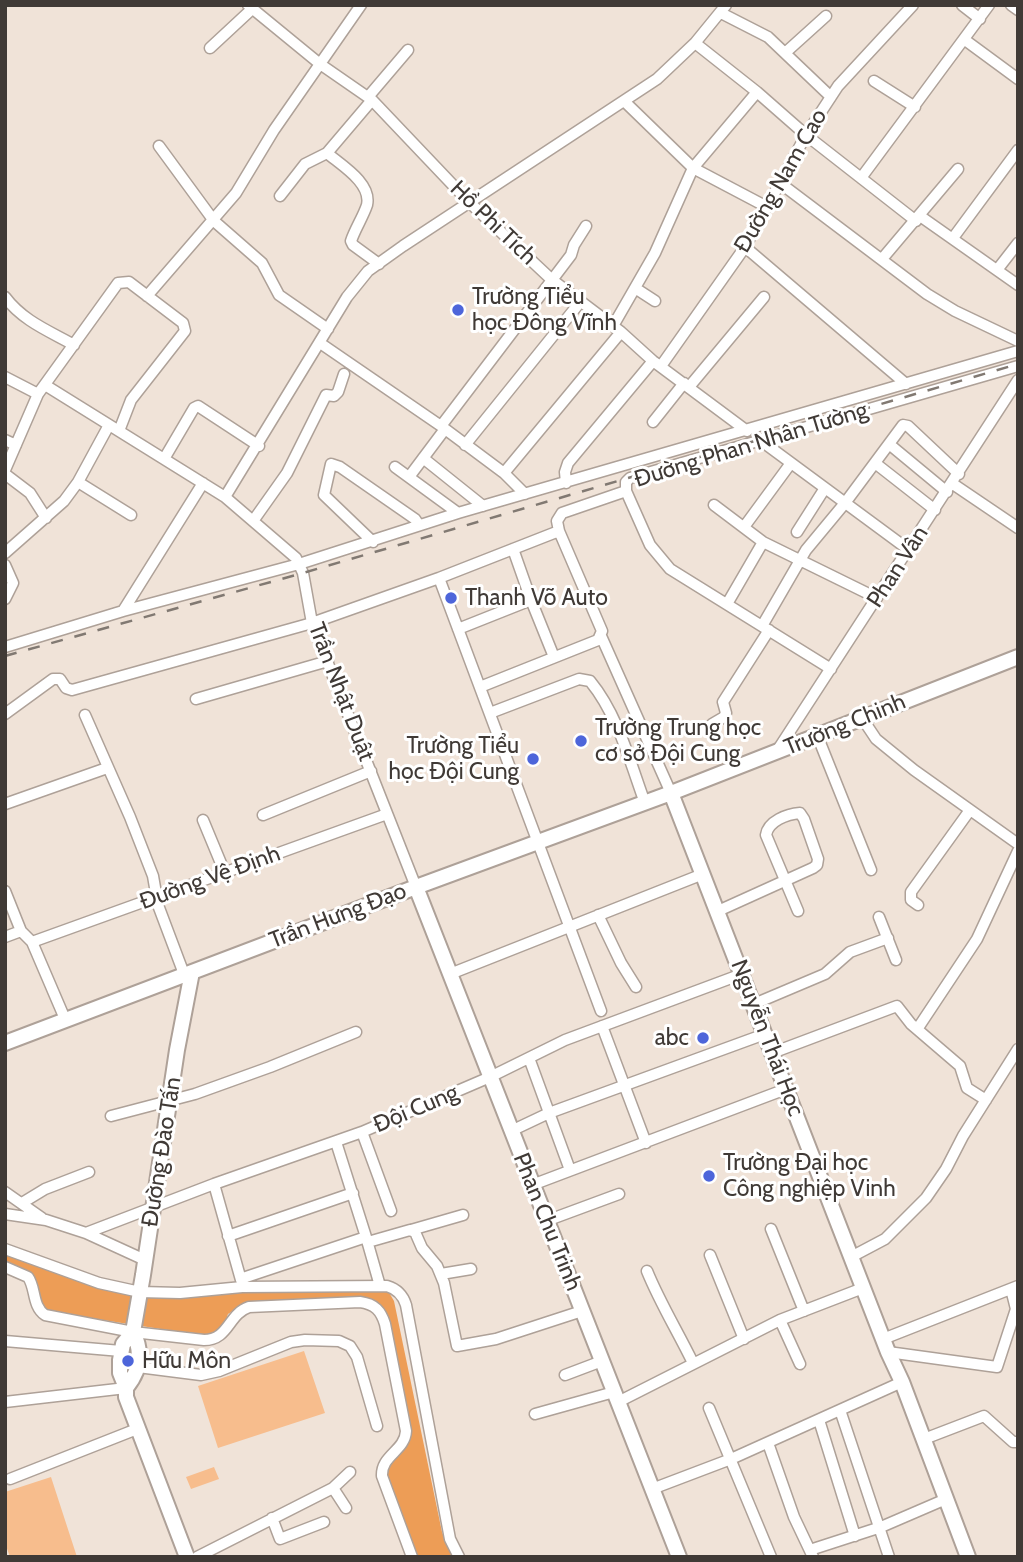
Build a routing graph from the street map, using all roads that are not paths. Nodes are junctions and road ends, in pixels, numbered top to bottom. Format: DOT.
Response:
graph roads {
  1 [pos="361,5"];
  2 [pos="913,5"];
  3 [pos="962,5"];
  4 [pos="989,5"];
  5 [pos="1012,5"];
  6 [pos="250,7"];
  7 [pos="723,8"];
  8 [pos="1018,10"];
  9 [pos="826,16"];
  10 [pos="980,19"];
  11 [pos="965,40"];
  12 [pos="695,43"];
  13 [pos="210,48"];
  14 [pos="408,50"];
  15 [pos="785,53"];
  16 [pos="320,64"];
  17 [pos="1018,79"];
  18 [pos="874,81"];
  19 [pos="757,92"];
  20 [pos="831,97"];
  21 [pos="370,99"];
  22 [pos="624,101"];
  23 [pos="915,107"];
  24 [pos="806,135"];
  25 [pos="159,146"];
  26 [pos="1018,150"];
  27 [pos="327,153"];
  28 [pos="693,168"];
  29 [pos="958,169"];
  30 [pos="861,178"];
  31 [pos="780,183"];
  32 [pos="280,196"];
  33 [pos="470,202"];
  34 [pos="767,207"];
  35 [pos="918,218"];
  36 [pos="214,221"];
  37 [pos="586,226"];
  38 [pos="953,238"];
  39 [pos="1018,243"];
  40 [pos="745,247"];
  41 [pos="882,259"];
  42 [pos="379,264"];
  43 [pos="997,270"];
  44 [pos="551,279"];
  45 [pos="1018,285"];
  46 [pos="635,288"];
  47 [pos="147,296"];
  48 [pos="5,297"];
  49 [pos="764,297"];
  50 [pos="581,301"];
  51 [pos="655,301"];
  52 [pos="328,329"];
  53 [pos="617,329"];
  54 [pos="1018,341"];
  55 [pos="320,343"];
  56 [pos="74,345"];
  57 [pos="1018,351"];
  58 [pos="657,364"];
  59 [pos="1018,366"];
  60 [pos="344,374"];
  61 [pos="5,377"];
  62 [pos="1018,380"];
  63 [pos="906,384"];
  64 [pos="687,385"];
  65 [pos="41,389"];
  66 [pos="653,422"];
  67 [pos="109,425"];
  68 [pos="443,428"];
  69 [pos="119,431"];
  70 [pos="747,431"];
  71 [pos="5,440"];
  72 [pos="761,440"];
  73 [pos="889,444"];
  74 [pos="16,445"];
  75 [pos="465,445"];
  76 [pos="259,446"];
  77 [pos="423,458"];
  78 [pos="164,459"];
  79 [pos="791,463"];
  80 [pos="875,463"];
  81 [pos="395,467"];
  82 [pos="5,472"];
  83 [pos="504,473"];
  84 [pos="959,474"];
  85 [pos="409,477"];
  86 [pos="78,482"];
  87 [pos="566,483"];
  88 [pos="203,484"];
  89 [pos="825,488"];
  90 [pos="950,488"];
  91 [pos="626,491"];
  92 [pos="525,494"];
  93 [pos="225,498"];
  94 [pos="845,503"];
  95 [pos="714,505"];
  96 [pos="483,506"];
  97 [pos="935,510"];
  98 [pos="458,513"];
  99 [pos="131,515"];
  100 [pos="46,518"];
  101 [pos="253,521"];
  102 [pos="419,526"];
  103 [pos="744,527"];
  104 [pos="1018,528"];
  105 [pos="559,531"];
  106 [pos="797,532"];
  107 [pos="373,542"];
  108 [pos="763,542"];
  109 [pos="513,549"];
  110 [pos="909,550"];
  111 [pos="5,553"];
  112 [pos="801,560"];
  113 [pos="5,565"];
  114 [pos="301,569"];
  115 [pos="439,578"];
  116 [pos="877,598"];
  117 [pos="5,599"];
  118 [pos="531,600"];
  119 [pos="727,604"];
  120 [pos="123,611"];
  121 [pos="312,622"];
  122 [pos="765,628"];
  123 [pos="458,629"];
  124 [pos="601,636"];
  125 [pos="5,648"];
  126 [pos="554,657"];
  127 [pos="1018,657"];
  128 [pos="328,661"];
  129 [pos="831,669"];
  130 [pos="480,687"];
  131 [pos="196,699"];
  132 [pos="490,713"];
  133 [pos="5,714"];
  134 [pos="85,715"];
  135 [pos="862,718"];
  136 [pos="712,724"];
  137 [pos="817,736"];
  138 [pos="777,751"];
  139 [pos="107,768"];
  140 [pos="370,771"];
  141 [pos="671,793"];
  142 [pos="645,803"];
  143 [pos="5,804"];
  144 [pos="970,810"];
  145 [pos="387,814"];
  146 [pos="263,815"];
  147 [pos="203,820"];
  148 [pos="538,842"];
  149 [pos="1018,844"];
  150 [pos="1018,851"];
  151 [pos="871,870"];
  152 [pos="225,873"];
  153 [pos="703,874"];
  154 [pos="786,881"];
  155 [pos="416,887"];
  156 [pos="5,891"];
  157 [pos="158,897"];
  158 [pos="918,905"];
  159 [pos="719,911"];
  160 [pos="798,911"];
  161 [pos="598,915"];
  162 [pos="879,917"];
  163 [pos="570,926"];
  164 [pos="21,931"];
  165 [pos="5,937"];
  166 [pos="888,938"];
  167 [pos="32,942"];
  168 [pos="897,960"];
  169 [pos="188,973"];
  170 [pos="450,974"];
  171 [pos="742,974"];
  172 [pos="636,987"];
  173 [pos="754,1004"];
  174 [pos="601,1011"];
  175 [pos="65,1019"];
  176 [pos="602,1026"];
  177 [pos="918,1028"];
  178 [pos="356,1032"];
  179 [pos="765,1034"];
  180 [pos="5,1043"];
  181 [pos="1018,1049"];
  182 [pos="772,1053"];
  183 [pos="529,1058"];
  184 [pos="490,1077"];
  185 [pos="625,1086"];
  186 [pos="786,1089"];
  187 [pos="986,1100"];
  188 [pos="169,1101"];
  189 [pos="549,1114"];
  190 [pos="111,1116"];
  191 [pos="511,1131"];
  192 [pos="362,1132"];
  193 [pos="336,1142"];
  194 [pos="646,1143"];
  195 [pos="570,1170"];
  196 [pos="89,1172"];
  197 [pos="214,1184"];
  198 [pos="532,1185"];
  199 [pos="5,1192"];
  200 [pos="353,1193"];
  201 [pos="619,1194"];
  202 [pos="23,1203"];
  203 [pos="153,1209"];
  204 [pos="391,1211"];
  205 [pos="5,1214"];
  206 [pos="463,1215"];
  207 [pos="46,1220"];
  208 [pos="546,1221"];
  209 [pos="771,1229"];
  210 [pos="411,1230"];
  211 [pos="86,1233"];
  212 [pos="228,1236"];
  213 [pos="367,1239"];
  214 [pos="5,1249"];
  215 [pos="709,1255"];
  216 [pos="851,1257"];
  217 [pos="145,1260"];
  218 [pos="5,1267"];
  219 [pos="471,1269"];
  220 [pos="647,1271"];
  221 [pos="441,1274"];
  222 [pos="242,1284"];
  223 [pos="380,1286"];
  224 [pos="1014,1287"];
  225 [pos="863,1288"];
  226 [pos="139,1294"];
  227 [pos="582,1311"];
  228 [pos="803,1311"];
  229 [pos="780,1320"];
  230 [pos="133,1330"];
  231 [pos="744,1339"];
  232 [pos="5,1341"];
  233 [pos="885,1345"];
  234 [pos="121,1351"];
  235 [pos="601,1361"];
  236 [pos="693,1363"];
  237 [pos="800,1364"];
  238 [pos="138,1367"];
  239 [pos="565,1375"];
  240 [pos="902,1382"];
  241 [pos="126,1388"];
  242 [pos="616,1397"];
  243 [pos="5,1402"];
  244 [pos="709,1408"];
  245 [pos="840,1410"];
  246 [pos="535,1414"];
  247 [pos="819,1420"];
  248 [pos="377,1426"];
  249 [pos="137,1429"];
  250 [pos="924,1438"];
  251 [pos="1018,1442"];
  252 [pos="768,1443"];
  253 [pos="730,1459"];
  254 [pos="351,1472"];
  255 [pos="9,1479"];
  256 [pos="333,1488"];
  257 [pos="652,1489"];
  258 [pos="946,1499"];
  259 [pos="346,1508"];
  260 [pos="272,1518"];
  261 [pos="324,1522"];
  262 [pos="881,1527"];
  263 [pos="855,1536"];
  264 [pos="811,1554"];
  265 [pos="187,1557"];
  266 [pos="197,1557"];
  267 [pos="412,1557"];
  268 [pos="459,1557"];
  269 [pos="679,1557"];
  270 [pos="771,1557"];
  271 [pos="889,1557"];
  272 [pos="968,1557"];
  1 -- 16 [label="street"];
  2 -- 20 [label="street, Đường Nam Cao"];
  3 -- 10 [label="street"];
  4 -- 10 [label="street"];
  5 -- 8 [label="street"];
  6 -- 13 [label="street"];
  6 -- 16 [label="street, Hồ Phi Tích"];
  7 -- 12 [label="street"];
  7 -- 15 [label="street"];
  9 -- 15 [label="street"];
  10 -- 11 [label="street"];
  11 -- 17 [label="street"];
  11 -- 23 [label="street"];
  12 -- 19 [label="street"];
  12 -- 22 [label="street"];
  14 -- 21 [label="street"];
  15 -- 20 [label="street"];
  16 -- 21 [label="street, Hồ Phi Tích"];
  16 -- 36 [label="street"];
  18 -- 23 [label="street"];
  19 -- 24 [label="street"];
  19 -- 28 [label="street"];
  20 -- 24 [label="street, Đường Nam Cao"];
  21 -- 27 [label="street"];
  21 -- 33 [label="street, Hồ Phi Tích"];
  22 -- 28 [label="street"];
  22 -- 33 [label="street"];
  23 -- 30 [label="street"];
  24 -- 30 [label="street"];
  24 -- 31 [label="street, Đường Nam Cao"];
  25 -- 36 [label="street"];
  26 -- 38 [label="street"];
  27 -- 32 [label="street"];
  27 -- 42 [label="street"];
  28 -- 34 [label="street"];
  28 -- 46 [label="street"];
  29 -- 35 [label="street"];
  30 -- 35 [label="street"];
  31 -- 34 [label="street, Đường Nam Cao"];
  31 -- 41 [label="street"];
  33 -- 42 [label="street"];
  33 -- 44 [label="street, Hồ Phi Tích"];
  34 -- 40 [label="street, Đường Nam Cao"];
  35 -- 38 [label="street"];
  35 -- 41 [label="street"];
  36 -- 47 [label="street"];
  36 -- 52 [label="street"];
  37 -- 44 [label="street"];
  38 -- 43 [label="street"];
  39 -- 43 [label="street"];
  40 -- 58 [label="street, Đường Nam Cao"];
  40 -- 63 [label="street"];
  41 -- 54 [label="street"];
  42 -- 52 [label="street"];
  43 -- 45 [label="street"];
  44 -- 50 [label="street, Hồ Phi Tích"];
  44 -- 68 [label="street"];
  46 -- 51 [label="street"];
  46 -- 53 [label="street"];
  47 -- 56 [label="street"];
  47 -- 69 [label="street"];
  48 -- 56 [label="street"];
  49 -- 64 [label="street"];
  50 -- 53 [label="street, Hồ Phi Tích"];
  50 -- 75 [label="street"];
  52 -- 55 [label="street"];
  53 -- 58 [label="street, Hồ Phi Tích"];
  53 -- 83 [label="street"];
  55 -- 68 [label="street"];
  55 -- 76 [label="street"];
  56 -- 65 [label="street"];
  57 -- 63 [label="street"];
  58 -- 64 [label="street, Hồ Phi Tích"];
  58 -- 87 [label="street, Đường Nam Cao"];
  59 -- 72 [label="street, Đường Phan Nhân Tường"];
  60 -- 101 [label="street"];
  61 -- 65 [label="street"];
  62 -- 84 [label="street, Phan Vân"];
  63 -- 70 [label="street"];
  64 -- 66 [label="street"];
  64 -- 70 [label="street, Hồ Phi Tích"];
  65 -- 67 [label="street"];
  65 -- 74 [label="street"];
  67 -- 69 [label="street"];
  67 -- 86 [label="street"];
  68 -- 75 [label="street"];
  68 -- 77 [label="street"];
  69 -- 78 [label="street"];
  70 -- 87 [label="street"];
  71 -- 74 [label="street"];
  72 -- 79 [label="street"];
  72 -- 91 [label="street, Đường Phan Nhân Tường"];
  73 -- 80 [label="street"];
  73 -- 84 [label="street"];
  73 -- 90 [label="street"];
  74 -- 82 [label="street"];
  75 -- 83 [label="street"];
  76 -- 78 [label="street"];
  76 -- 93 [label="street"];
  77 -- 85 [label="street"];
  77 -- 96 [label="street"];
  78 -- 88 [label="street"];
  79 -- 89 [label="street"];
  79 -- 103 [label="street"];
  80 -- 94 [label="street"];
  80 -- 97 [label="street"];
  81 -- 85 [label="street"];
  82 -- 100 [label="street"];
  83 -- 92 [label="street"];
  84 -- 90 [label="street, Phan Vân"];
  85 -- 98 [label="street"];
  86 -- 99 [label="street"];
  86 -- 100 [label="street"];
  87 -- 92 [label="street"];
  88 -- 93 [label="street"];
  88 -- 120 [label="street"];
  89 -- 94 [label="street"];
  89 -- 106 [label="street"];
  90 -- 97 [label="street, Phan Vân"];
  90 -- 104 [label="street"];
  91 -- 105 [label="street, Đường Phan Nhân Tường"];
  91 -- 119 [label="street"];
  92 -- 96 [label="street"];
  93 -- 101 [label="street"];
  94 -- 110 [label="street"];
  94 -- 112 [label="street"];
  95 -- 103 [label="street"];
  96 -- 98 [label="street"];
  97 -- 110 [label="street, Phan Vân"];
  98 -- 102 [label="street"];
  100 -- 111 [label="street"];
  101 -- 114 [label="street"];
  102 -- 107 [label="street"];
  102 -- 107 [label="street"];
  103 -- 108 [label="street"];
  105 -- 109 [label="street"];
  105 -- 124 [label="street"];
  107 -- 114 [label="street"];
  108 -- 112 [label="street"];
  108 -- 119 [label="street"];
  109 -- 115 [label="street"];
  109 -- 118 [label="street"];
  110 -- 116 [label="street, Phan Vân"];
  112 -- 116 [label="street"];
  112 -- 122 [label="street"];
  113 -- 117 [label="street"];
  114 -- 120 [label="street"];
  114 -- 121 [label="street, Trần Nhật Duật"];
  115 -- 121 [label="street"];
  115 -- 123 [label="street"];
  116 -- 129 [label="street, Phan Vân"];
  118 -- 123 [label="street"];
  118 -- 126 [label="street"];
  119 -- 122 [label="street"];
  120 -- 125 [label="street"];
  121 -- 128 [label="street, Trần Nhật Duật"];
  121 -- 133 [label="street"];
  122 -- 129 [label="street"];
  122 -- 136 [label="street"];
  123 -- 130 [label="street"];
  124 -- 126 [label="street"];
  124 -- 141 [label="street"];
  126 -- 130 [label="street"];
  127 -- 135 [label="main road, Trường Chinh"];
  128 -- 131 [label="street"];
  128 -- 140 [label="street, Trần Nhật Duật"];
  129 -- 138 [label="street, Phan Vân"];
  130 -- 132 [label="street"];
  132 -- 142 [label="street"];
  132 -- 148 [label="street"];
  134 -- 139 [label="street"];
  135 -- 137 [label="main road, Trường Chinh"];
  135 -- 144 [label="street"];
  137 -- 138 [label="main road, Trường Chinh"];
  137 -- 151 [label="street"];
  138 -- 141 [label="main road, Trường Chinh"];
  139 -- 143 [label="street"];
  139 -- 157 [label="street"];
  140 -- 145 [label="street, Trần Nhật Duật"];
  140 -- 146 [label="street"];
  141 -- 142 [label="main road, Trần Hưng Đạo"];
  141 -- 153 [label="main road, Nguyễn Thái Học"];
  142 -- 148 [label="main road, Trần Hưng Đạo"];
  144 -- 149 [label="street"];
  144 -- 158 [label="street"];
  145 -- 152 [label="street, Đường Vệ Định"];
  145 -- 155 [label="street, Trần Nhật Duật"];
  147 -- 152 [label="street"];
  148 -- 155 [label="main road, Trần Hưng Đạo"];
  148 -- 163 [label="street"];
  150 -- 177 [label="street"];
  152 -- 157 [label="street, Đường Vệ Định"];
  153 -- 159 [label="main road, Nguyễn Thái Học"];
  153 -- 161 [label="street"];
  154 -- 154 [label="street"];
  154 -- 159 [label="street"];
  154 -- 160 [label="street"];
  155 -- 169 [label="main road, Trần Hưng Đạo"];
  155 -- 170 [label="main road, Phan Chu Trinh"];
  156 -- 164 [label="street"];
  157 -- 167 [label="street, Đường Vệ Định"];
  157 -- 169 [label="street"];
  159 -- 171 [label="main road, Nguyễn Thái Học"];
  161 -- 163 [label="street"];
  161 -- 172 [label="street"];
  162 -- 166 [label="street"];
  163 -- 170 [label="street"];
  163 -- 174 [label="street"];
  164 -- 165 [label="street"];
  164 -- 167 [label="street"];
  166 -- 168 [label="street"];
  166 -- 173 [label="street"];
  167 -- 175 [label="street"];
  169 -- 175 [label="main road, Trần Hưng Đạo"];
  169 -- 188 [label="main road, Đường Đào Tấn"];
  170 -- 184 [label="main road, Phan Chu Trinh"];
  171 -- 173 [label="main road, Nguyễn Thái Học"];
  171 -- 176 [label="street, Đội Cung"];
  173 -- 179 [label="main road, Nguyễn Thái Học"];
  175 -- 180 [label="main road, Trần Hưng Đạo"];
  176 -- 183 [label="street, Đội Cung"];
  176 -- 185 [label="street"];
  177 -- 182 [label="street"];
  177 -- 187 [label="street"];
  178 -- 188 [label="street"];
  179 -- 182 [label="main road, Nguyễn Thái Học"];
  179 -- 185 [label="street"];
  181 -- 187 [label="street"];
  182 -- 186 [label="main road, Nguyễn Thái Học"];
  183 -- 184 [label="street, Đội Cung"];
  183 -- 189 [label="street"];
  184 -- 191 [label="main road, Phan Chu Trinh"];
  184 -- 192 [label="street, Đội Cung"];
  185 -- 189 [label="street"];
  185 -- 194 [label="street"];
  186 -- 194 [label="street"];
  186 -- 216 [label="main road, Nguyễn Thái Học"];
  187 -- 216 [label="street"];
  188 -- 190 [label="street"];
  188 -- 203 [label="main road, Đường Đào Tấn"];
  189 -- 191 [label="street"];
  189 -- 195 [label="street"];
  191 -- 198 [label="main road, Phan Chu Trinh"];
  192 -- 193 [label="street, Đội Cung"];
  192 -- 204 [label="street"];
  193 -- 197 [label="street, Đội Cung"];
  193 -- 200 [label="street"];
  194 -- 195 [label="street"];
  195 -- 198 [label="street"];
  196 -- 202 [label="street"];
  197 -- 203 [label="street, Đội Cung"];
  197 -- 212 [label="street"];
  198 -- 208 [label="main road, Phan Chu Trinh"];
  199 -- 202 [label="street"];
  200 -- 212 [label="street"];
  200 -- 213 [label="street"];
  201 -- 208 [label="street"];
  202 -- 207 [label="street"];
  203 -- 211 [label="street, Đội Cung"];
  203 -- 217 [label="main road, Đường Đào Tấn"];
  205 -- 207 [label="street"];
  206 -- 210 [label="street"];
  207 -- 211 [label="street"];
  208 -- 227 [label="main road, Phan Chu Trinh"];
  209 -- 228 [label="street"];
  210 -- 213 [label="street"];
  210 -- 221 [label="street"];
  211 -- 217 [label="street"];
  212 -- 222 [label="street"];
  213 -- 222 [label="street"];
  213 -- 223 [label="street"];
  214 -- 226 [label="street"];
  215 -- 231 [label="street"];
  216 -- 225 [label="main road, Nguyễn Thái Học"];
  217 -- 226 [label="main road, Đường Đào Tấn"];
  218 -- 230 [label="street"];
  219 -- 221 [label="street"];
  220 -- 236 [label="street"];
  221 -- 227 [label="street"];
  222 -- 223 [label="street"];
  222 -- 226 [label="street"];
  223 -- 268 [label="street"];
  224 -- 233 [label="street"];
  224 -- 233 [label="street"];
  225 -- 228 [label="street"];
  225 -- 233 [label="main road, Nguyễn Thái Học"];
  226 -- 230 [label="main road, Đường Đào Tấn"];
  227 -- 235 [label="main road, Phan Chu Trinh"];
  228 -- 229 [label="street"];
  229 -- 231 [label="street"];
  229 -- 237 [label="street"];
  230 -- 234 [label="main road, Đường Đào Tấn"];
  230 -- 238 [label="main road, Đường Đào Tấn"];
  230 -- 267 [label="street"];
  231 -- 236 [label="street"];
  232 -- 234 [label="street"];
  233 -- 240 [label="main road, Nguyễn Thái Học"];
  234 -- 241 [label="main road"];
  235 -- 239 [label="street"];
  235 -- 242 [label="main road, Phan Chu Trinh"];
  236 -- 242 [label="street"];
  238 -- 241 [label="main road"];
  238 -- 248 [label="street"];
  240 -- 245 [label="street"];
  240 -- 250 [label="main road, Nguyễn Thái Học"];
  241 -- 243 [label="street"];
  241 -- 249 [label="main road"];
  242 -- 246 [label="street"];
  242 -- 257 [label="main road, Phan Chu Trinh"];
  244 -- 253 [label="street"];
  245 -- 247 [label="street"];
  245 -- 262 [label="street"];
  247 -- 252 [label="street"];
  247 -- 263 [label="street"];
  249 -- 255 [label="street"];
  249 -- 265 [label="main road"];
  250 -- 251 [label="street"];
  250 -- 258 [label="main road, Nguyễn Thái Học"];
  252 -- 253 [label="street"];
  252 -- 264 [label="street"];
  253 -- 257 [label="street"];
  253 -- 270 [label="street"];
  254 -- 256 [label="street"];
  256 -- 259 [label="street"];
  256 -- 260 [label="street"];
  257 -- 269 [label="main road, Phan Chu Trinh"];
  258 -- 262 [label="street"];
  258 -- 272 [label="main road, Nguyễn Thái Học"];
  260 -- 261 [label="street"];
  260 -- 266 [label="street"];
  262 -- 263 [label="street"];
  262 -- 271 [label="street"];
  263 -- 264 [label="street"];
}
